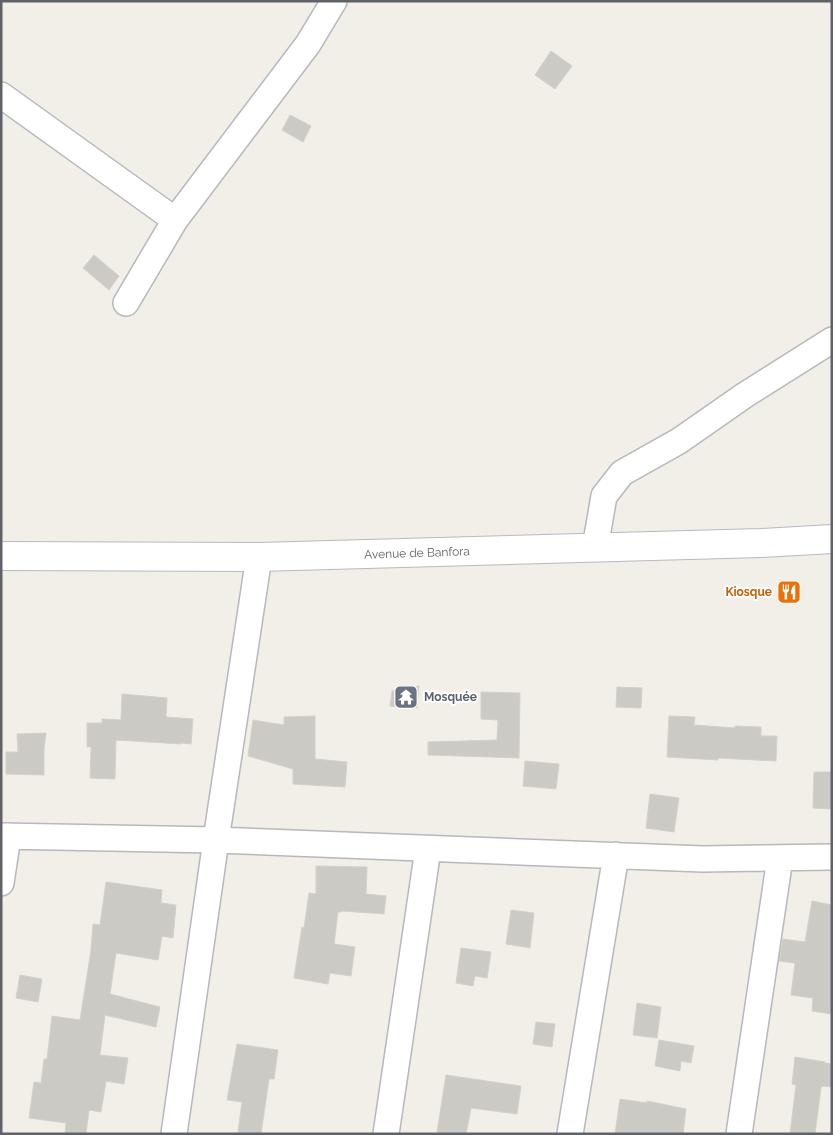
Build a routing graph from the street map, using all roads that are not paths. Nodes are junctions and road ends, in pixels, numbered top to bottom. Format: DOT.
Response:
graph roads {
  1 [pos="334,1"];
  2 [pos="1,95"];
  3 [pos="175,220"];
  4 [pos="126,303"];
  5 [pos="832,340"];
  6 [pos="832,539"];
  7 [pos="596,548"];
  8 [pos="1,556"];
  9 [pos="259,557"];
  10 [pos="5,836"];
  11 [pos="216,840"];
  12 [pos="428,849"];
  13 [pos="616,856"];
  14 [pos="832,857"];
  15 [pos="780,858"];
  16 [pos="1,883"];
  17 [pos="174,1134"];
  18 [pos="386,1134"];
  19 [pos="570,1134"];
  20 [pos="739,1134"];
  1 -- 3 [label="street"];
  2 -- 3 [label="street"];
  3 -- 4 [label="street"];
  5 -- 7 [label="street"];
  6 -- 7 [label="main road, Avenue de Banfora"];
  7 -- 9 [label="main road, Avenue de Banfora"];
  8 -- 9 [label="main road, Avenue de Banfora"];
  9 -- 11 [label="street"];
  10 -- 11 [label="street"];
  10 -- 16 [label="street"];
  11 -- 12 [label="street"];
  11 -- 17 [label="street"];
  12 -- 13 [label="street"];
  12 -- 18 [label="street"];
  13 -- 15 [label="street"];
  13 -- 19 [label="street"];
  14 -- 15 [label="street"];
  15 -- 20 [label="street"];
}
